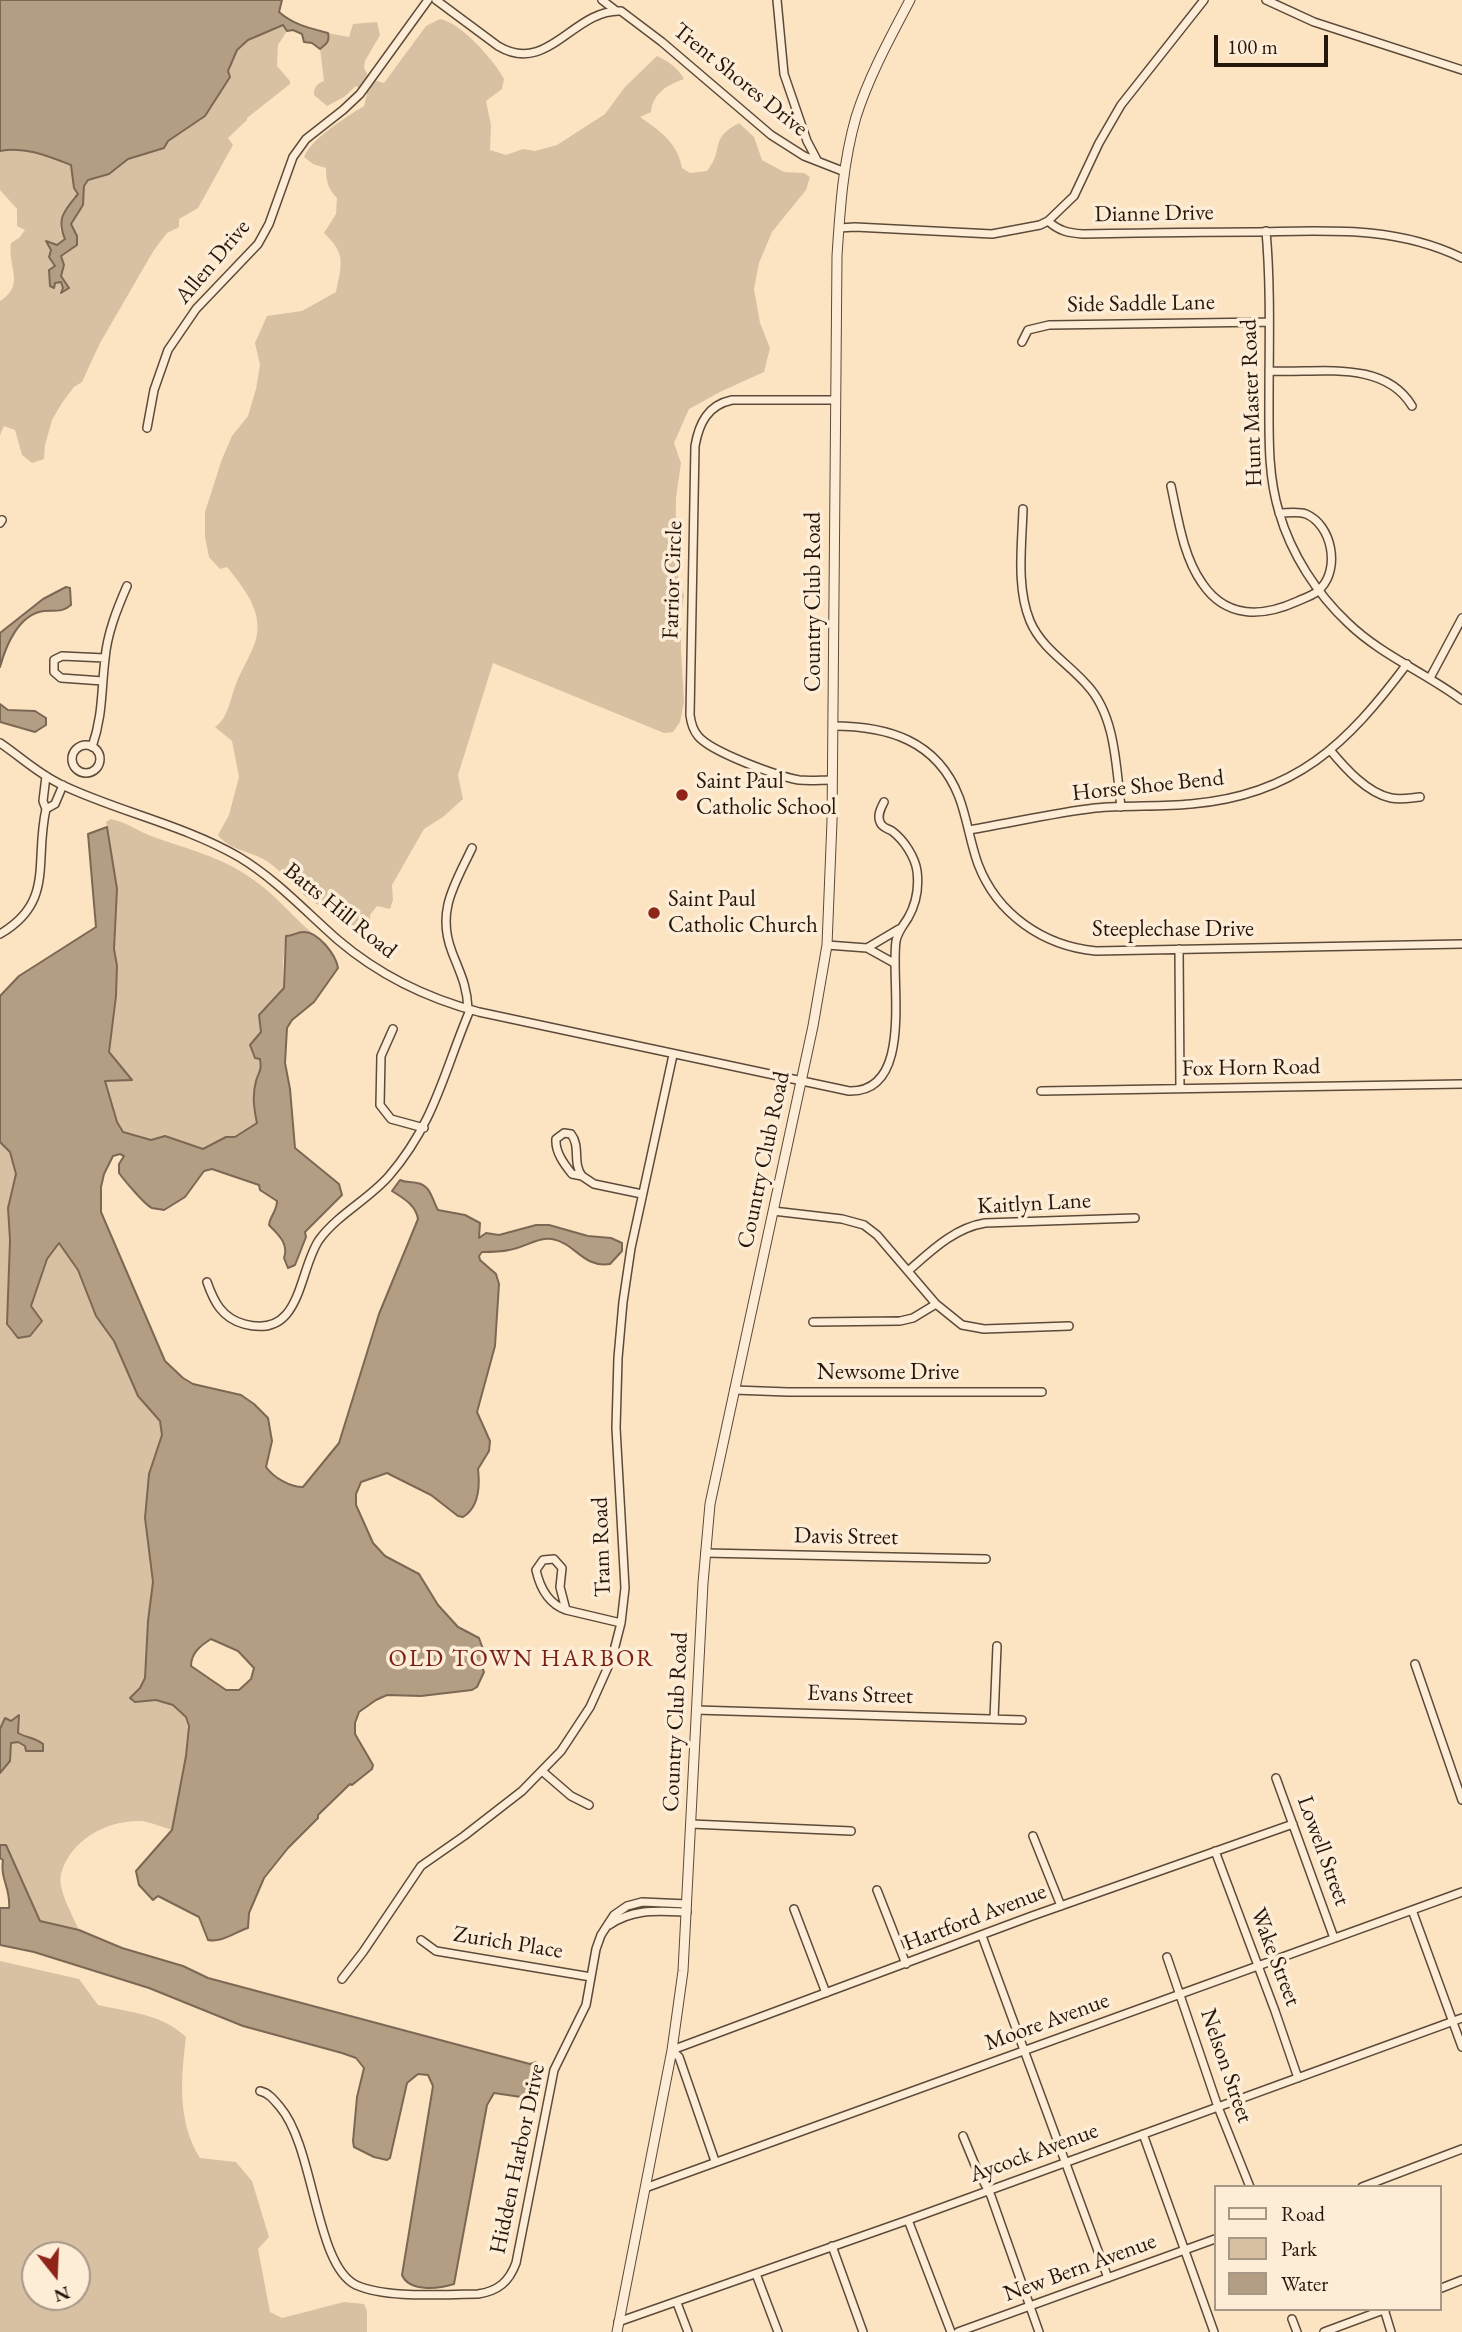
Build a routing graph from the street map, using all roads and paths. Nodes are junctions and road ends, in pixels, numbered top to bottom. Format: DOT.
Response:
graph roads {
  1 [pos="428,0"];
  2 [pos="436,0"];
  3 [pos="602,0"];
  4 [pos="777,0"];
  5 [pos="911,0"];
  6 [pos="1204,0"];
  7 [pos="1266,0"];
  8 [pos="615,10"];
  9 [pos="1462,71"];
  10 [pos="817,161"];
  11 [pos="845,173"];
  12 [pos="1048,221"];
  13 [pos="839,228"];
  14 [pos="1266,232"];
  15 [pos="1462,258"];
  16 [pos="1268,322"];
  17 [pos="1022,342"];
  18 [pos="1269,371"];
  19 [pos="835,400"];
  20 [pos="1412,406"];
  21 [pos="147,428"];
  22 [pos="1171,486"];
  23 [pos="1023,509"];
  24 [pos="1279,513"];
  25 [pos="127,586"];
  26 [pos="1319,591"];
  27 [pos="1462,618"];
  28 [pos="105,658"];
  29 [pos="1407,664"];
  30 [pos="1430,678"];
  31 [pos="103,681"];
  32 [pos="1462,700"];
  33 [pos="832,726"];
  34 [pos="0,743"];
  35 [pos="92,747"];
  36 [pos="1330,750"];
  37 [pos="81,773"];
  38 [pos="46,776"];
  39 [pos="832,780"];
  40 [pos="63,785"];
  41 [pos="74,790"];
  42 [pos="1420,797"];
  43 [pos="884,802"];
  44 [pos="1121,807"];
  45 [pos="47,809"];
  46 [pos="969,830"];
  47 [pos="472,848"];
  48 [pos="899,929"];
  49 [pos="0,934"];
  50 [pos="1462,944"];
  51 [pos="827,945"];
  52 [pos="867,948"];
  53 [pos="1179,949"];
  54 [pos="894,963"];
  55 [pos="469,1009"];
  56 [pos="393,1029"];
  57 [pos="673,1055"];
  58 [pos="800,1082"];
  59 [pos="1462,1084"];
  60 [pos="1180,1088"];
  61 [pos="1041,1091"];
  62 [pos="424,1128"];
  63 [pos="582,1176"];
  64 [pos="642,1194"];
  65 [pos="773,1211"];
  66 [pos="1135,1219"];
  67 [pos="908,1271"];
  68 [pos="207,1282"];
  69 [pos="936,1304"];
  70 [pos="813,1322"];
  71 [pos="1069,1326"];
  72 [pos="734,1390"];
  73 [pos="1042,1392"];
  74 [pos="705,1553"];
  75 [pos="986,1559"];
  76 [pos="566,1610"];
  77 [pos="621,1623"];
  78 [pos="997,1647"];
  79 [pos="1415,1664"];
  80 [pos="696,1710"];
  81 [pos="994,1719"];
  82 [pos="1022,1720"];
  83 [pos="542,1771"];
  84 [pos="1276,1778"];
  85 [pos="1462,1800"];
  86 [pos="589,1805"];
  87 [pos="691,1824"];
  88 [pos="1293,1824"];
  89 [pos="851,1831"];
  90 [pos="1034,1836"];
  91 [pos="1215,1851"];
  92 [pos="877,1891"];
  93 [pos="1462,1892"];
  94 [pos="1061,1906"];
  95 [pos="687,1908"];
  96 [pos="794,1909"];
  97 [pos="1412,1910"];
  98 [pos="982,1936"];
  99 [pos="1334,1938"];
  100 [pos="421,1940"];
  101 [pos="1167,1957"];
  102 [pos="906,1964"];
  103 [pos="1258,1966"];
  104 [pos="591,1977"];
  105 [pos="342,1979"];
  106 [pos="826,1993"];
  107 [pos="1181,1994"];
  108 [pos="1462,2018"];
  109 [pos="1452,2021"];
  110 [pos="1462,2047"];
  111 [pos="672,2050"];
  112 [pos="1024,2051"];
  113 [pos="1297,2078"];
  114 [pos="260,2091"];
  115 [pos="1218,2107"];
  116 [pos="1143,2134"];
  117 [pos="963,2136"];
  118 [pos="1462,2149"];
  119 [pos="715,2161"];
  120 [pos="1065,2162"];
  121 [pos="1249,2185"];
  122 [pos="1367,2185"];
  123 [pos="645,2188"];
  124 [pos="988,2190"];
  125 [pos="908,2220"];
  126 [pos="1214,2239"];
  127 [pos="832,2246"];
  128 [pos="1185,2250"];
  129 [pos="756,2274"];
  130 [pos="1108,2278"];
  131 [pos="1462,2280"];
  132 [pos="1441,2288"];
  133 [pos="677,2303"];
  134 [pos="1031,2306"];
  135 [pos="1380,2311"];
  136 [pos="1386,2311"];
  137 [pos="1292,2319"];
  138 [pos="617,2327"];
  139 [pos="688,2332"];
  140 [pos="778,2332"];
  141 [pos="863,2332"];
  142 [pos="951,2332"];
  143 [pos="958,2332"];
  144 [pos="1040,2332"];
  145 [pos="1214,2332"];
  146 [pos="1297,2332"];
  147 [pos="1324,2332"];
  148 [pos="1391,2332"];
  1 -- 21 [label="street, Allen Drive"];
  2 -- 8 [label="street"];
  3 -- 8 [label="street, Trent Shores Drive"];
  4 -- 10 [label="street"];
  5 -- 11 [label="street, Country Club Road"];
  6 -- 12 [label="street"];
  7 -- 9 [label="street"];
  8 -- 10 [label="street, Trent Shores Drive"];
  10 -- 11 [label="street, Trent Shores Drive"];
  11 -- 13 [label="street, Country Club Road"];
  12 -- 13 [label="street"];
  12 -- 14 [label="street, Dianne Drive"];
  13 -- 19 [label="street, Country Club Road"];
  14 -- 15 [label="street, Dianne Drive"];
  14 -- 16 [label="street, Hunt Master Road"];
  16 -- 17 [label="street, Side Saddle Lane"];
  16 -- 18 [label="street, Hunt Master Road"];
  18 -- 20 [label="street"];
  18 -- 24 [label="street, Hunt Master Road"];
  19 -- 33 [label="street, Country Club Road"];
  19 -- 39 [label="street, Farrior Circle"];
  22 -- 26 [label="street"];
  23 -- 44 [label="street"];
  24 -- 26 [label="street, Hunt Master Road"];
  24 -- 26 [label="street"];
  25 -- 28 [label="street"];
  26 -- 29 [label="street, Hunt Master Road"];
  27 -- 30 [label="street"];
  28 -- 31 [label="street"];
  28 -- 31 [label="street"];
  29 -- 30 [label="street, Hunt Master Road"];
  29 -- 36 [label="street, Horse Shoe Bend"];
  30 -- 32 [label="street, Hunt Master Road"];
  31 -- 35 [label="street"];
  33 -- 39 [label="street, Country Club Road"];
  33 -- 46 [label="street, Steeplechase Drive"];
  34 -- 38 [label="street, Batts Hill Road"];
  35 -- 37 [label="street"];
  35 -- 37 [label="street"];
  36 -- 42 [label="street"];
  36 -- 44 [label="street, Horse Shoe Bend"];
  37 -- 41 [label="street"];
  38 -- 40 [label="street, Batts Hill Road"];
  38 -- 45 [label="street"];
  39 -- 51 [label="street, Country Club Road"];
  40 -- 41 [label="street, Batts Hill Road"];
  40 -- 45 [label="street"];
  41 -- 55 [label="street, Batts Hill Road"];
  43 -- 48 [label="street"];
  44 -- 46 [label="street, Horse Shoe Bend"];
  45 -- 49 [label="street"];
  46 -- 53 [label="street, Steeplechase Drive"];
  47 -- 55 [label="street"];
  48 -- 52 [label="street"];
  48 -- 54 [label="street, Batts Hill Road"];
  50 -- 53 [label="street, Steeplechase Drive"];
  51 -- 52 [label="street"];
  51 -- 58 [label="street, Country Club Road"];
  52 -- 54 [label="street"];
  53 -- 60 [label="street"];
  54 -- 58 [label="street, Batts Hill Road"];
  55 -- 57 [label="street, Batts Hill Road"];
  55 -- 62 [label="street"];
  56 -- 62 [label="street"];
  57 -- 58 [label="street, Batts Hill Road"];
  57 -- 64 [label="street, Tram Road"];
  58 -- 65 [label="street, Country Club Road"];
  59 -- 60 [label="street, Fox Horn Road"];
  60 -- 61 [label="street, Fox Horn Road"];
  62 -- 68 [label="street"];
  63 -- 63 [label="street"];
  63 -- 64 [label="street"];
  64 -- 77 [label="street, Tram Road"];
  65 -- 67 [label="street"];
  65 -- 72 [label="street, Country Club Road"];
  66 -- 67 [label="street, Kaitlyn Lane"];
  67 -- 69 [label="street"];
  69 -- 70 [label="street"];
  69 -- 71 [label="street"];
  72 -- 73 [label="street, Newsome Drive"];
  72 -- 74 [label="street, Country Club Road"];
  74 -- 75 [label="street, Davis Street"];
  74 -- 80 [label="street, Country Club Road"];
  76 -- 76 [label="street"];
  76 -- 77 [label="street"];
  77 -- 83 [label="street, Tram Road"];
  78 -- 81 [label="street"];
  79 -- 85 [label="street"];
  80 -- 81 [label="street, Evans Street"];
  80 -- 87 [label="street, Country Club Road"];
  81 -- 82 [label="street, Evans Street"];
  83 -- 86 [label="street"];
  83 -- 105 [label="street, Tram Road"];
  84 -- 88 [label="street, Lowell Street"];
  87 -- 89 [label="street"];
  87 -- 95 [label="street, Country Club Road"];
  88 -- 91 [label="street, Hartford Avenue"];
  88 -- 99 [label="street, Lowell Street"];
  90 -- 94 [label="street"];
  91 -- 94 [label="street, Hartford Avenue"];
  91 -- 103 [label="street, Wake Street"];
  92 -- 102 [label="street"];
  93 -- 97 [label="street, Moore Avenue"];
  94 -- 98 [label="street, Hartford Avenue"];
  95 -- 104 [label="street, Hidden Harbor Drive"];
  95 -- 111 [label="street, Country Club Road"];
  96 -- 106 [label="street"];
  97 -- 99 [label="street, Moore Avenue"];
  97 -- 109 [label="street"];
  98 -- 102 [label="street, Hartford Avenue"];
  98 -- 112 [label="street"];
  99 -- 103 [label="street, Moore Avenue"];
  100 -- 104 [label="street, Zurich Place"];
  101 -- 107 [label="street, Nelson Street"];
  102 -- 106 [label="street, Hartford Avenue"];
  103 -- 107 [label="street, Moore Avenue"];
  103 -- 113 [label="street, Wake Street"];
  104 -- 114 [label="street, Hidden Harbor Drive"];
  106 -- 111 [label="street, Hartford Avenue"];
  107 -- 112 [label="street, Moore Avenue"];
  107 -- 115 [label="street, Nelson Street"];
  108 -- 109 [label="street, Aycock Avenue"];
  109 -- 110 [label="street"];
  109 -- 113 [label="street, Aycock Avenue"];
  111 -- 119 [label="street"];
  111 -- 123 [label="street, Country Club Road"];
  112 -- 119 [label="street, Moore Avenue"];
  112 -- 120 [label="street"];
  113 -- 115 [label="street, Aycock Avenue"];
  115 -- 116 [label="street, Aycock Avenue"];
  115 -- 121 [label="street, Nelson Street"];
  116 -- 120 [label="street, Aycock Avenue"];
  116 -- 128 [label="street"];
  117 -- 124 [label="street"];
  118 -- 122 [label="street"];
  119 -- 123 [label="street, Moore Avenue"];
  120 -- 124 [label="street, Aycock Avenue"];
  120 -- 130 [label="street"];
  123 -- 138 [label="street, Country Club Road"];
  124 -- 125 [label="street, Aycock Avenue"];
  124 -- 134 [label="street"];
  125 -- 127 [label="street, Aycock Avenue"];
  125 -- 142 [label="street"];
  126 -- 128 [label="street, New Bern Avenue"];
  127 -- 129 [label="street, Aycock Avenue"];
  127 -- 141 [label="street"];
  128 -- 130 [label="street, New Bern Avenue"];
  128 -- 145 [label="street"];
  129 -- 133 [label="street, Aycock Avenue"];
  129 -- 140 [label="street"];
  130 -- 134 [label="street, New Bern Avenue"];
  131 -- 132 [label="street"];
  133 -- 138 [label="street, Aycock Avenue"];
  133 -- 139 [label="street"];
  134 -- 143 [label="street, New Bern Avenue"];
  134 -- 144 [label="street"];
  135 -- 147 [label="street"];
  136 -- 148 [label="street"];
  137 -- 146 [label="street"];
}
